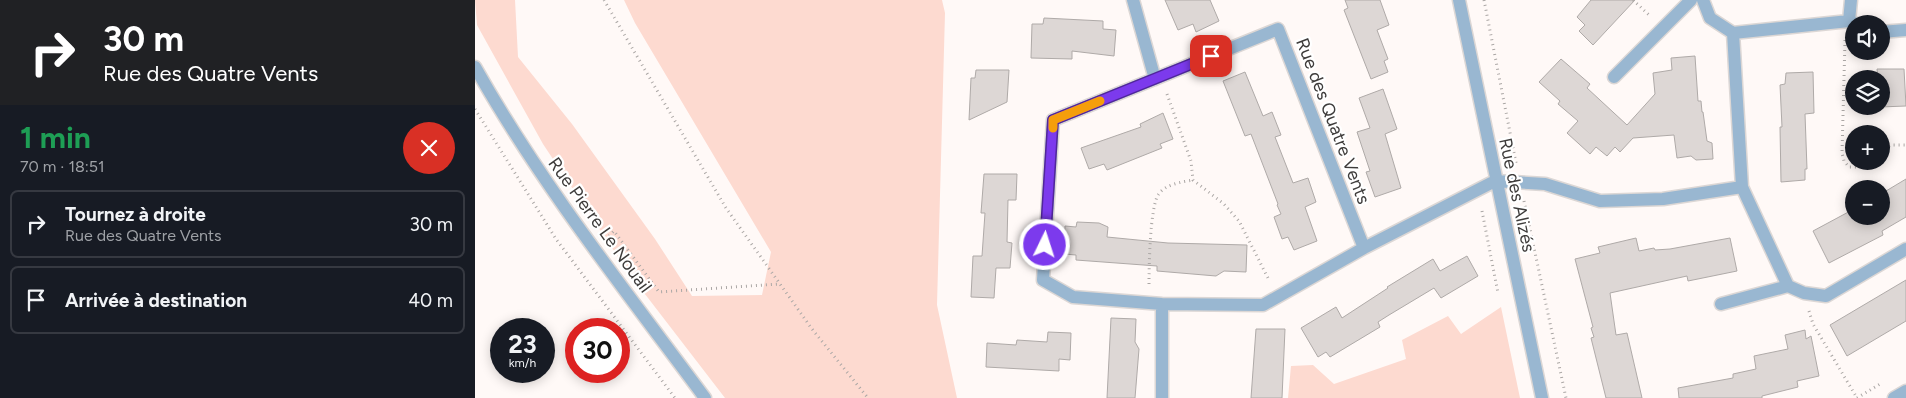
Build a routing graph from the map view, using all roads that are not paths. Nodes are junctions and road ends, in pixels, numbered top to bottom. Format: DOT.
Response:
graph roads {
  1 [pos="1133,0"];
  2 [pos="1459,0"];
  3 [pos="1691,0"];
  4 [pos="1703,0"];
  5 [pos="1851,0"];
  6 [pos="1852,15"];
  7 [pos="1845,23"];
  8 [pos="1906,30"];
  9 [pos="1890,31"];
  10 [pos="1733,33"];
  11 [pos="475,67"];
  12 [pos="1614,76"];
  13 [pos="1158,78"];
  14 [pos="1495,182"];
  15 [pos="1742,187"];
  16 [pos="1364,248"];
  17 [pos="1906,249"];
  18 [pos="1787,286"];
  19 [pos="1162,304"];
  20 [pos="1721,304"];
  21 [pos="1906,391"];
  22 [pos="705,398"];
  23 [pos="1162,398"];
  24 [pos="1542,398"];
  25 [pos="1894,398"];
  1 -- 13 [label="street"];
  2 -- 14 [label="street, Rue des Alizés"];
  3 -- 12 [label="street"];
  4 -- 10 [label="street"];
  5 -- 6 [label="street"];
  7 -- 10 [label="street"];
  8 -- 9 [label="street"];
  10 -- 15 [label="street"];
  11 -- 22 [label="street, Rue Pierre Le Nouail"];
  13 -- 16 [label="street, Rue des Quatre Vents"];
  13 -- 19 [label="street, Rue des Quatre Vents"];
  14 -- 15 [label="street"];
  14 -- 16 [label="street, Rue des Quatre Vents"];
  14 -- 24 [label="street, Rue des Alizés"];
  15 -- 18 [label="street"];
  16 -- 19 [label="street, Rue des Quatre Vents"];
  17 -- 18 [label="street"];
  18 -- 20 [label="street"];
  19 -- 23 [label="street"];
  21 -- 25 [label="street"];
}
